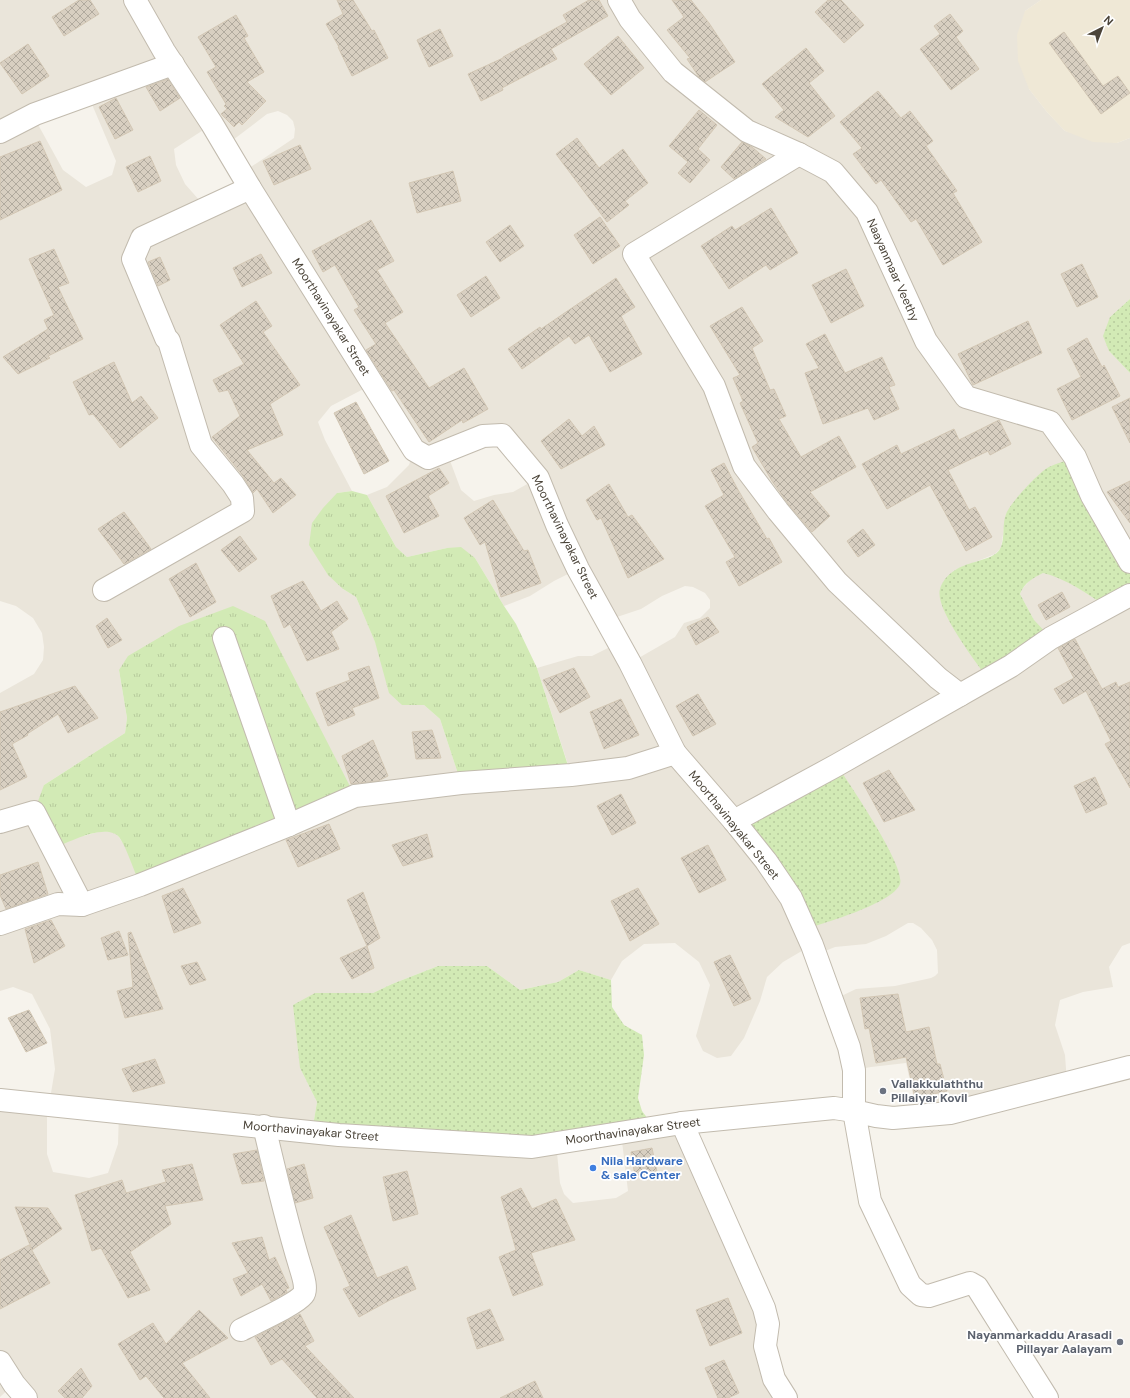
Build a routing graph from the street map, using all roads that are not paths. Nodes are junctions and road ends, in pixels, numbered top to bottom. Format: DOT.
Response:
graph roads {
  1 [pos="135,0"];
  2 [pos="619,0"];
  3 [pos="173,64"];
  4 [pos="0,132"];
  5 [pos="799,154"];
  6 [pos="250,188"];
  7 [pos="1130,562"];
  8 [pos="104,590"];
  9 [pos="1130,595"];
  10 [pos="224,638"];
  11 [pos="960,695"];
  12 [pos="675,753"];
  13 [pos="734,821"];
  14 [pos="0,822"];
  15 [pos="289,825"];
  16 [pos="82,905"];
  17 [pos="0,924"];
  18 [pos="1130,1067"];
  19 [pos="0,1100"];
  20 [pos="854,1111"];
  21 [pos="682,1123"];
  22 [pos="264,1126"];
  23 [pos="241,1330"];
  24 [pos="0,1362"];
  25 [pos="26,1398"];
  26 [pos="786,1398"];
  27 [pos="1047,1398"];
  1 -- 3 [label="street, Moorthavinayakar Street"];
  2 -- 5 [label="street, Naayanmaar Veethy"];
  3 -- 4 [label="street"];
  3 -- 6 [label="street, Moorthavinayakar Street"];
  5 -- 7 [label="street, Naayanmaar Veethy"];
  5 -- 11 [label="street"];
  6 -- 8 [label="street"];
  6 -- 12 [label="street, Moorthavinayakar Street"];
  9 -- 11 [label="street"];
  10 -- 15 [label="street"];
  11 -- 13 [label="street"];
  12 -- 13 [label="street, Moorthavinayakar Street"];
  12 -- 15 [label="street"];
  13 -- 20 [label="street, Moorthavinayakar Street"];
  14 -- 16 [label="street"];
  15 -- 16 [label="street"];
  16 -- 17 [label="street"];
  18 -- 20 [label="street"];
  19 -- 22 [label="street, Moorthavinayakar Street"];
  20 -- 21 [label="street, Moorthavinayakar Street"];
  20 -- 27 [label="street"];
  21 -- 22 [label="street, Moorthavinayakar Street"];
  21 -- 26 [label="street"];
  22 -- 23 [label="street"];
  24 -- 25 [label="street"];
}
